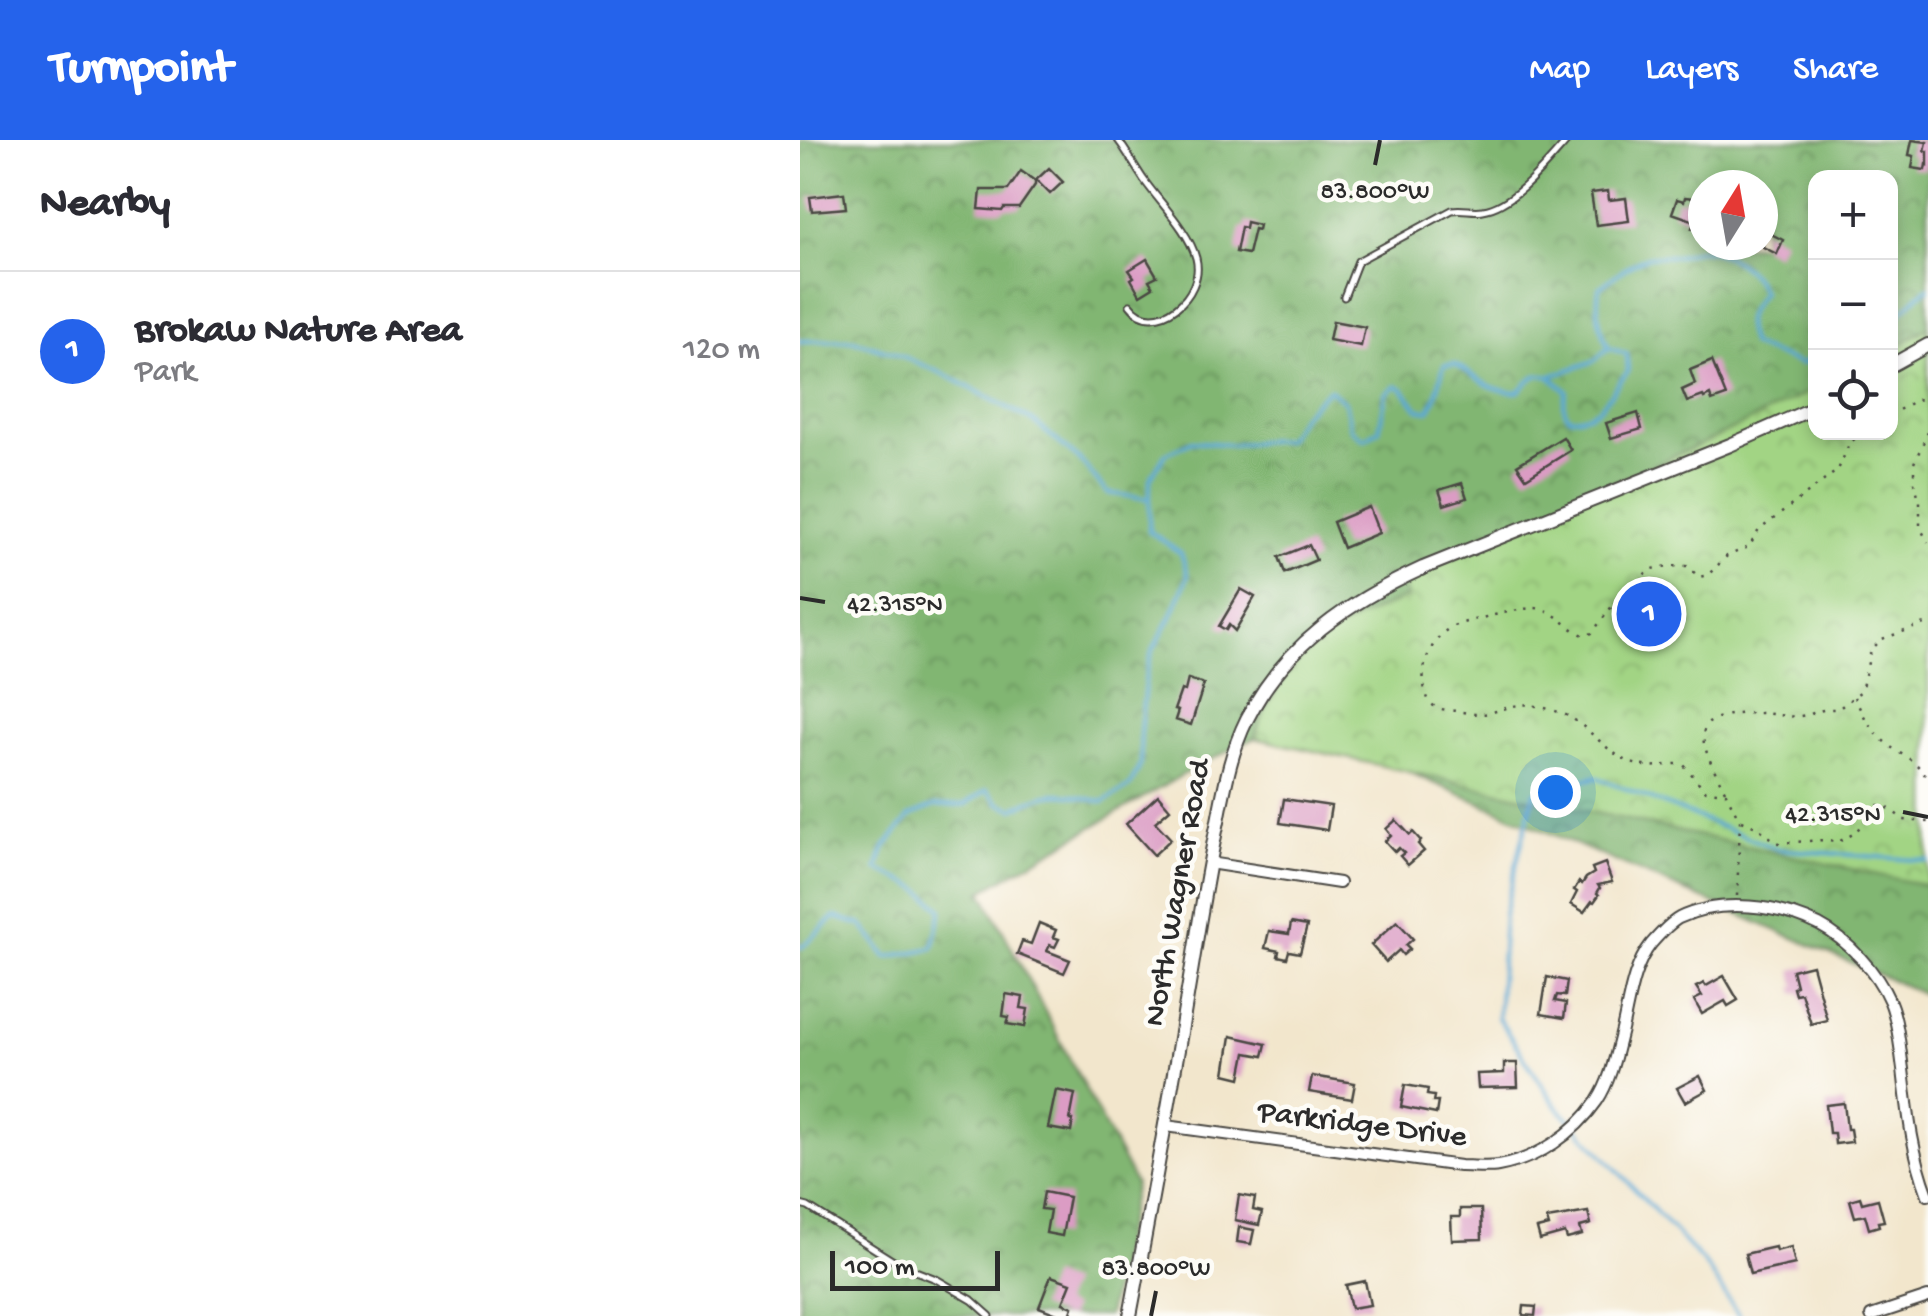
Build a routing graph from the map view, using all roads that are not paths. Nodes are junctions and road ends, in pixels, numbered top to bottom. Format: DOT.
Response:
graph roads {
  1 [pos="1118,140"];
  2 [pos="1568,140"];
  3 [pos="1344,296"];
  4 [pos="1130,305"];
  5 [pos="1928,345"];
  6 [pos="1898,362"];
  7 [pos="1808,411"];
  8 [pos="1210,863"];
  9 [pos="1339,883"];
  10 [pos="1166,1126"];
  11 [pos="1928,1195"];
  12 [pos="800,1205"];
  13 [pos="1928,1297"];
  14 [pos="990,1316"];
  15 [pos="1130,1316"];
  16 [pos="1871,1316"];
  1 -- 4 [label="lane"];
  2 -- 3 [label="lane"];
  5 -- 6 [label="street"];
  7 -- 8 [label="street, North Wagner Road"];
  8 -- 9 [label="street"];
  8 -- 10 [label="street, North Wagner Road"];
  10 -- 11 [label="street, Parkridge Drive"];
  10 -- 15 [label="street, North Wagner Road"];
  12 -- 14 [label="lane"];
  13 -- 16 [label="street"];
}
